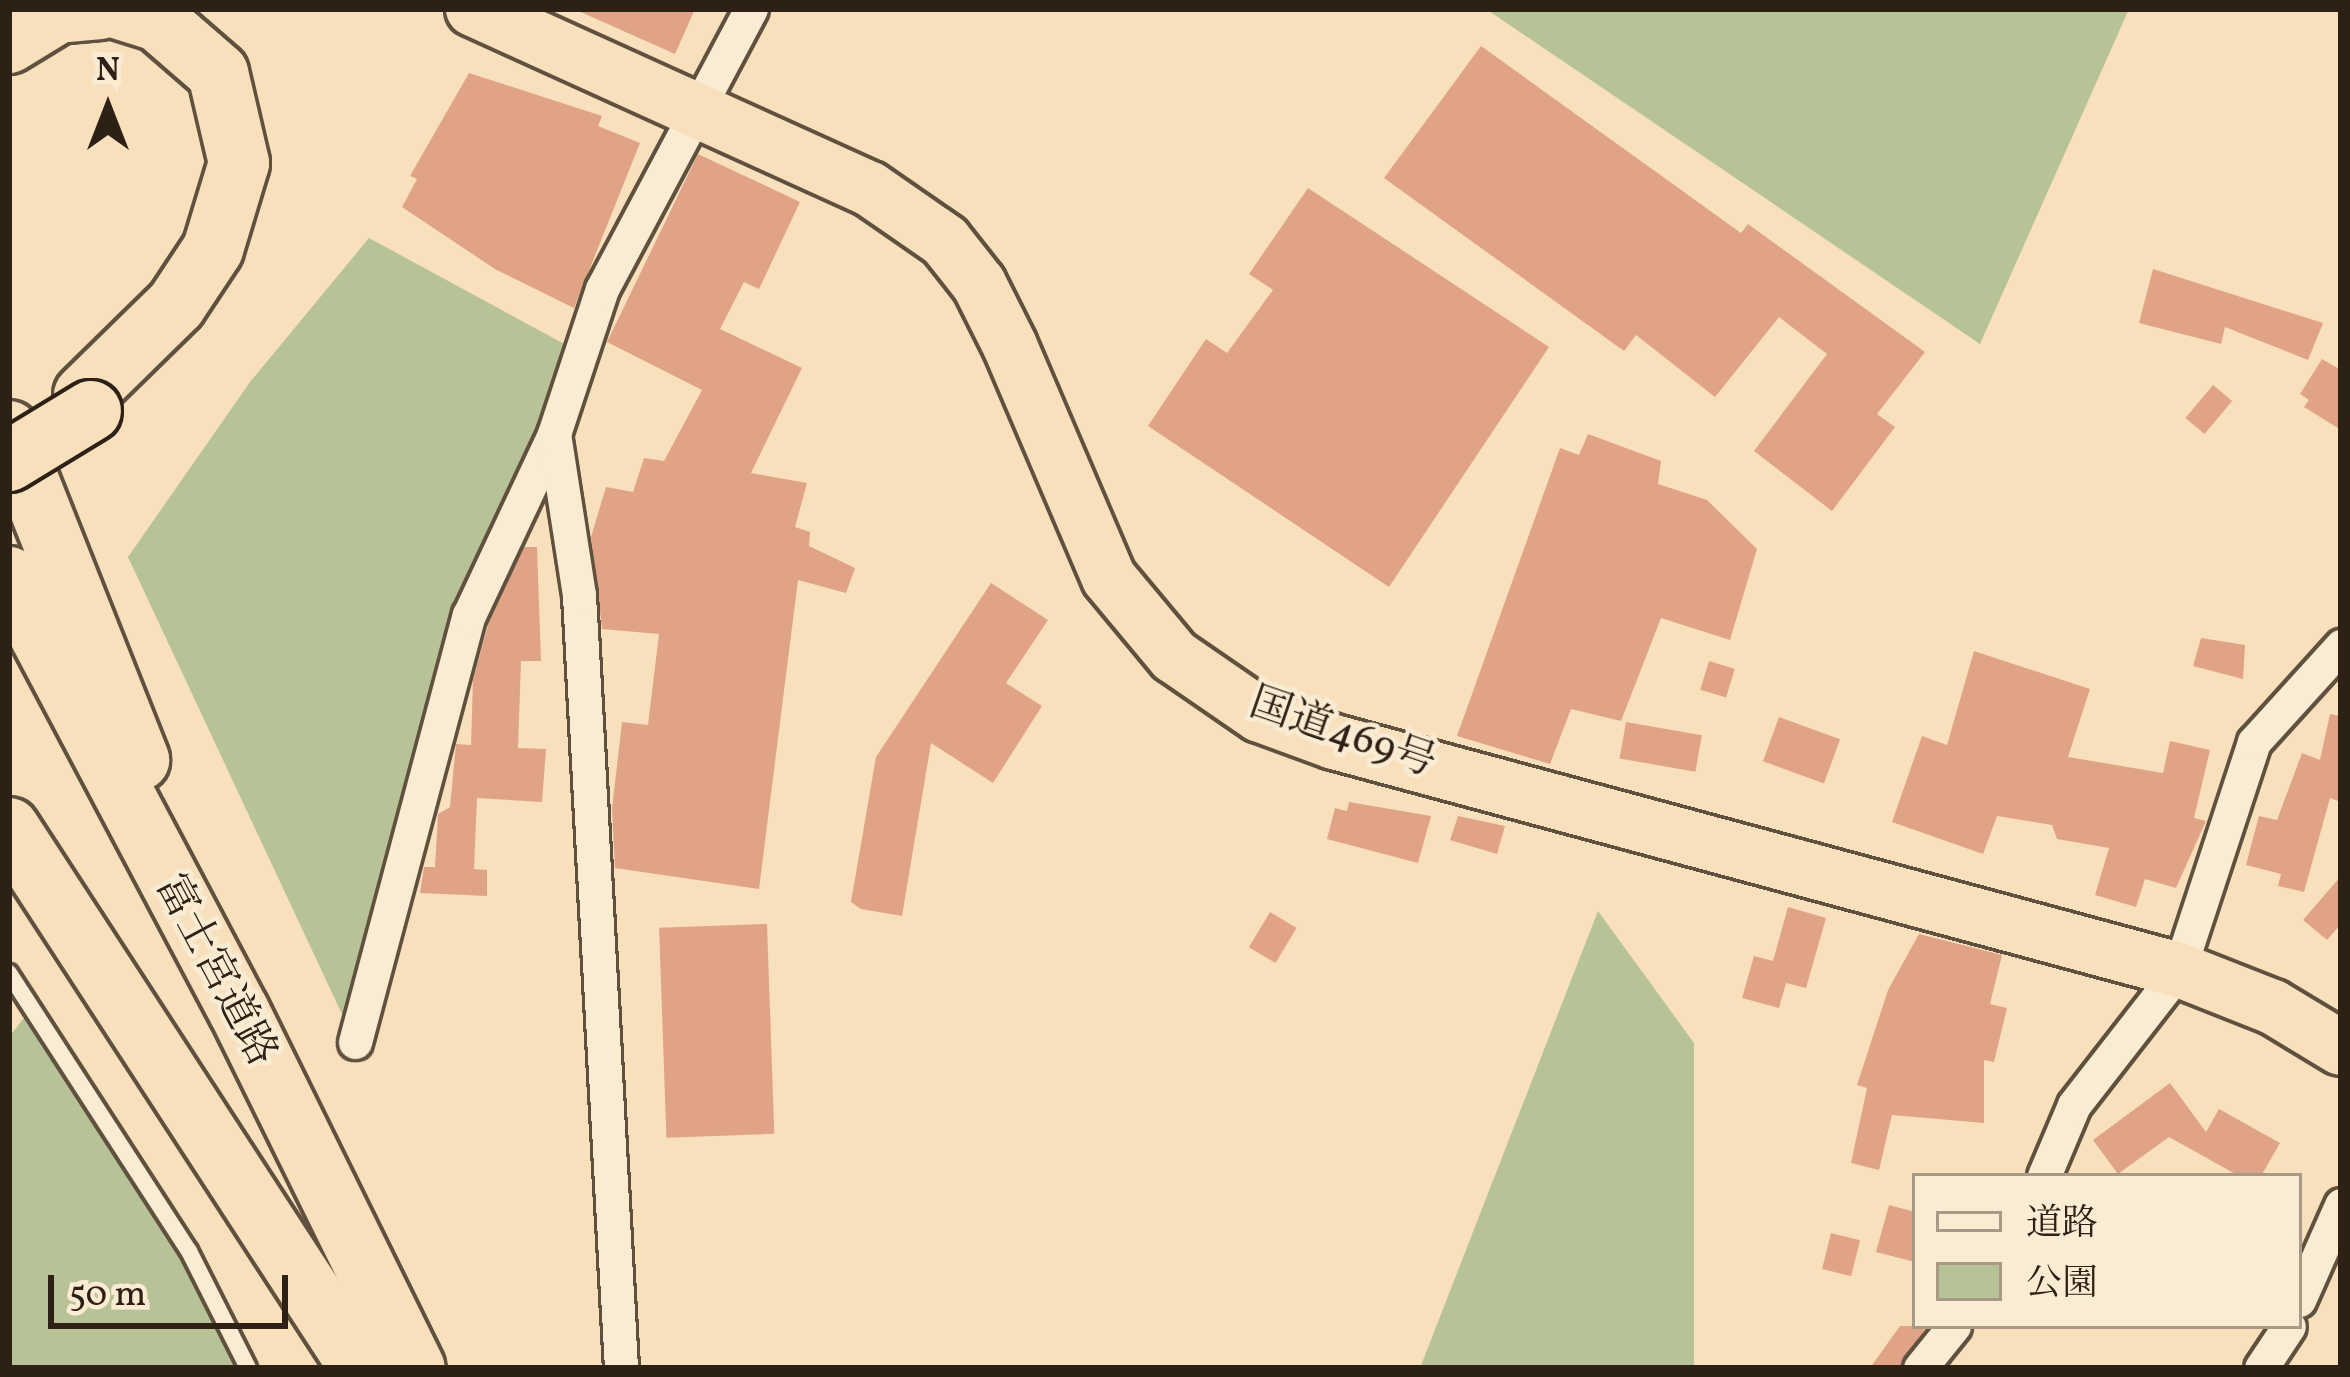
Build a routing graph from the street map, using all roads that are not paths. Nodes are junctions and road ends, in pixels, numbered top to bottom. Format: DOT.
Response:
graph roads {
  1 [pos="100,9"];
  2 [pos="118,9"];
  3 [pos="199,9"];
  4 [pos="473,9"];
  5 [pos="751,9"];
  6 [pos="9,43"];
  7 [pos="693,109"];
  8 [pos="87,403"];
  9 [pos="9,431"];
  10 [pos="554,434"];
  11 [pos="9,442"];
  12 [pos="9,461"];
  13 [pos="9,577"];
  14 [pos="2341,646"];
  15 [pos="9,828"];
  16 [pos="2179,970"];
  17 [pos="9,973"];
  18 [pos="239,1011"];
  19 [pos="355,1042"];
  20 [pos="2340,1045"];
  21 [pos="2045,1173"];
  22 [pos="2341,1204"];
  23 [pos="2302,1293"];
  24 [pos="1952,1329"];
  25 [pos="2287,1329"];
  26 [pos="248,1368"];
  27 [pos="360,1368"];
  28 [pos="415,1368"];
  29 [pos="622,1368"];
  30 [pos="1920,1368"];
  31 [pos="2261,1368"];
  1 -- 6 [label="highway"];
  2 -- 8 [label="highway"];
  3 -- 8 [label="highway"];
  4 -- 7 [label="highway, 国道469号"];
  5 -- 7 [label="street"];
  7 -- 10 [label="street"];
  7 -- 16 [label="highway, 国道469号"];
  8 -- 11 [label="highway"];
  8 -- 12 [label="highway, bridge"];
  9 -- 18 [label="highway"];
  10 -- 19 [label="street"];
  10 -- 29 [label="street"];
  13 -- 18 [label="highway, 富士宮道路"];
  14 -- 16 [label="street"];
  15 -- 27 [label="highway"];
  16 -- 20 [label="highway, 国道469号"];
  16 -- 21 [label="street"];
  17 -- 26 [label="lane"];
  18 -- 28 [label="highway, 富士宮道路"];
  22 -- 23 [label="street"];
  24 -- 30 [label="street"];
  25 -- 31 [label="street"];
}
